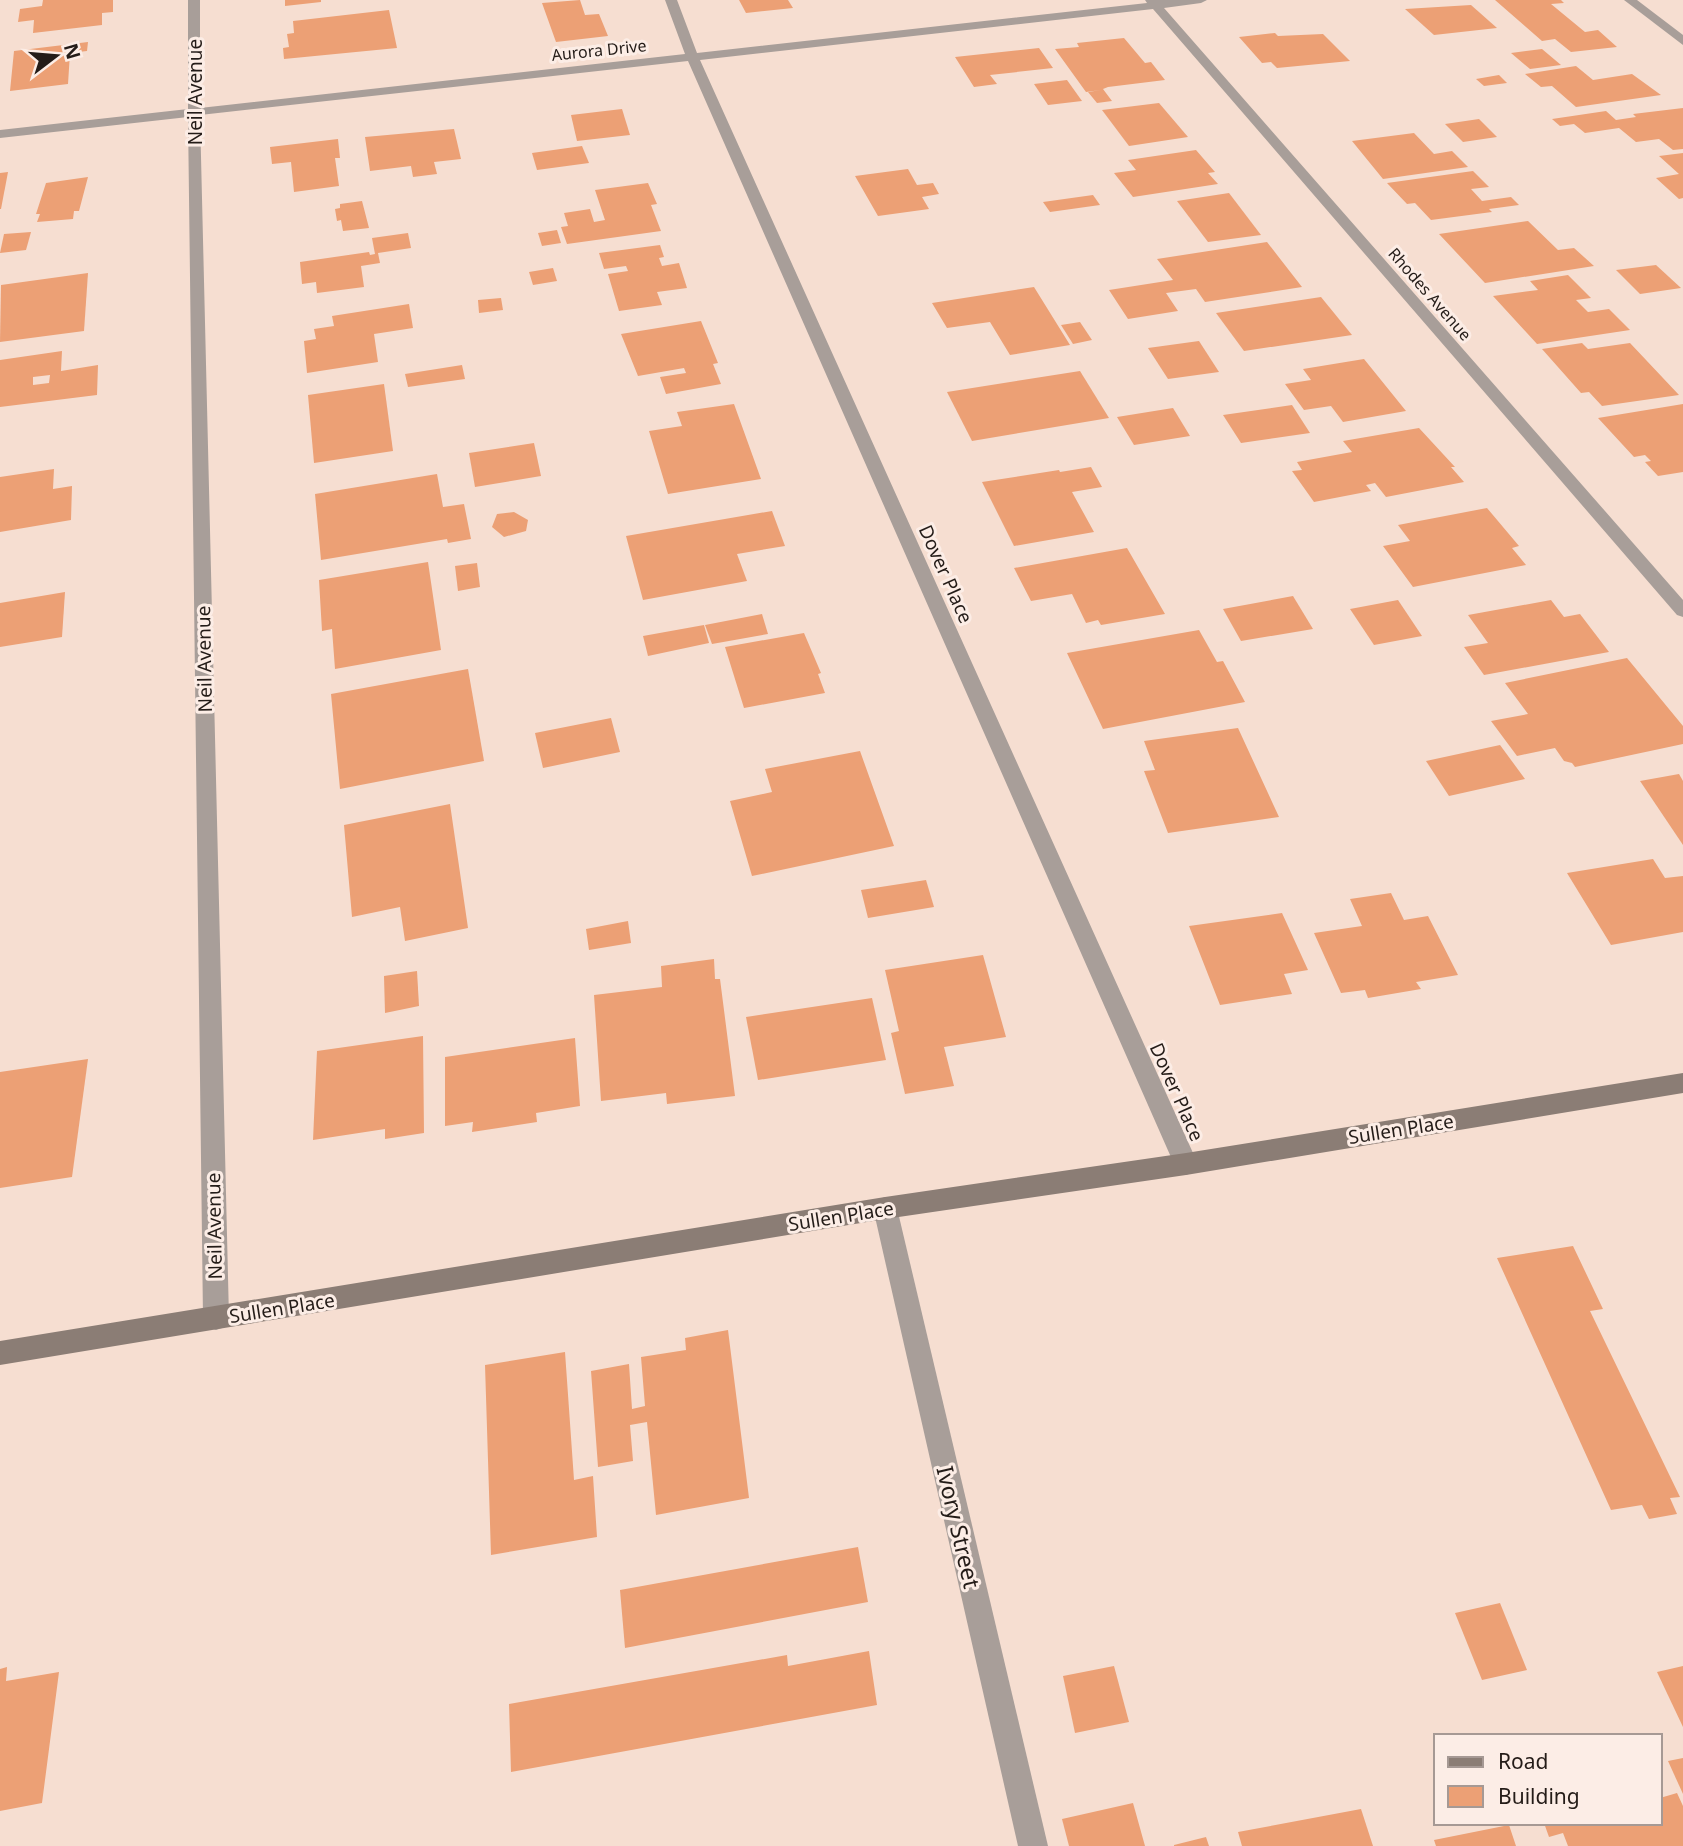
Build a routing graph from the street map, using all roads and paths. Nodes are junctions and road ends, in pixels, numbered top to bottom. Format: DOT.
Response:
graph roads {
  1 [pos="194,0"];
  2 [pos="671,0"];
  3 [pos="1201,0"];
  4 [pos="1630,0"];
  5 [pos="1153,2"];
  6 [pos="1683,41"];
  7 [pos="692,56"];
  8 [pos="194,112"];
  9 [pos="0,134"];
  10 [pos="1683,611"];
  11 [pos="1683,1083"];
  12 [pos="1186,1164"];
  13 [pos="885,1208"];
  14 [pos="216,1318"];
  15 [pos="0,1353"];
  16 [pos="1033,1846"];
  1 -- 8 [label="street, Neil Avenue"];
  2 -- 7 [label="street, Dover Place"];
  3 -- 5 [label="street, Aurora Drive"];
  4 -- 6 [label="street"];
  5 -- 7 [label="street, Aurora Drive"];
  5 -- 10 [label="street, Rhodes Avenue"];
  7 -- 8 [label="street, Aurora Drive"];
  7 -- 12 [label="street, Dover Place"];
  8 -- 9 [label="street, Aurora Drive"];
  8 -- 14 [label="street, Neil Avenue"];
  11 -- 12 [label="street, Sullen Place"];
  12 -- 13 [label="street, Sullen Place"];
  13 -- 14 [label="street, Sullen Place"];
  13 -- 16 [label="street, Ivory Street"];
  14 -- 15 [label="street, Sullen Place"];
}
